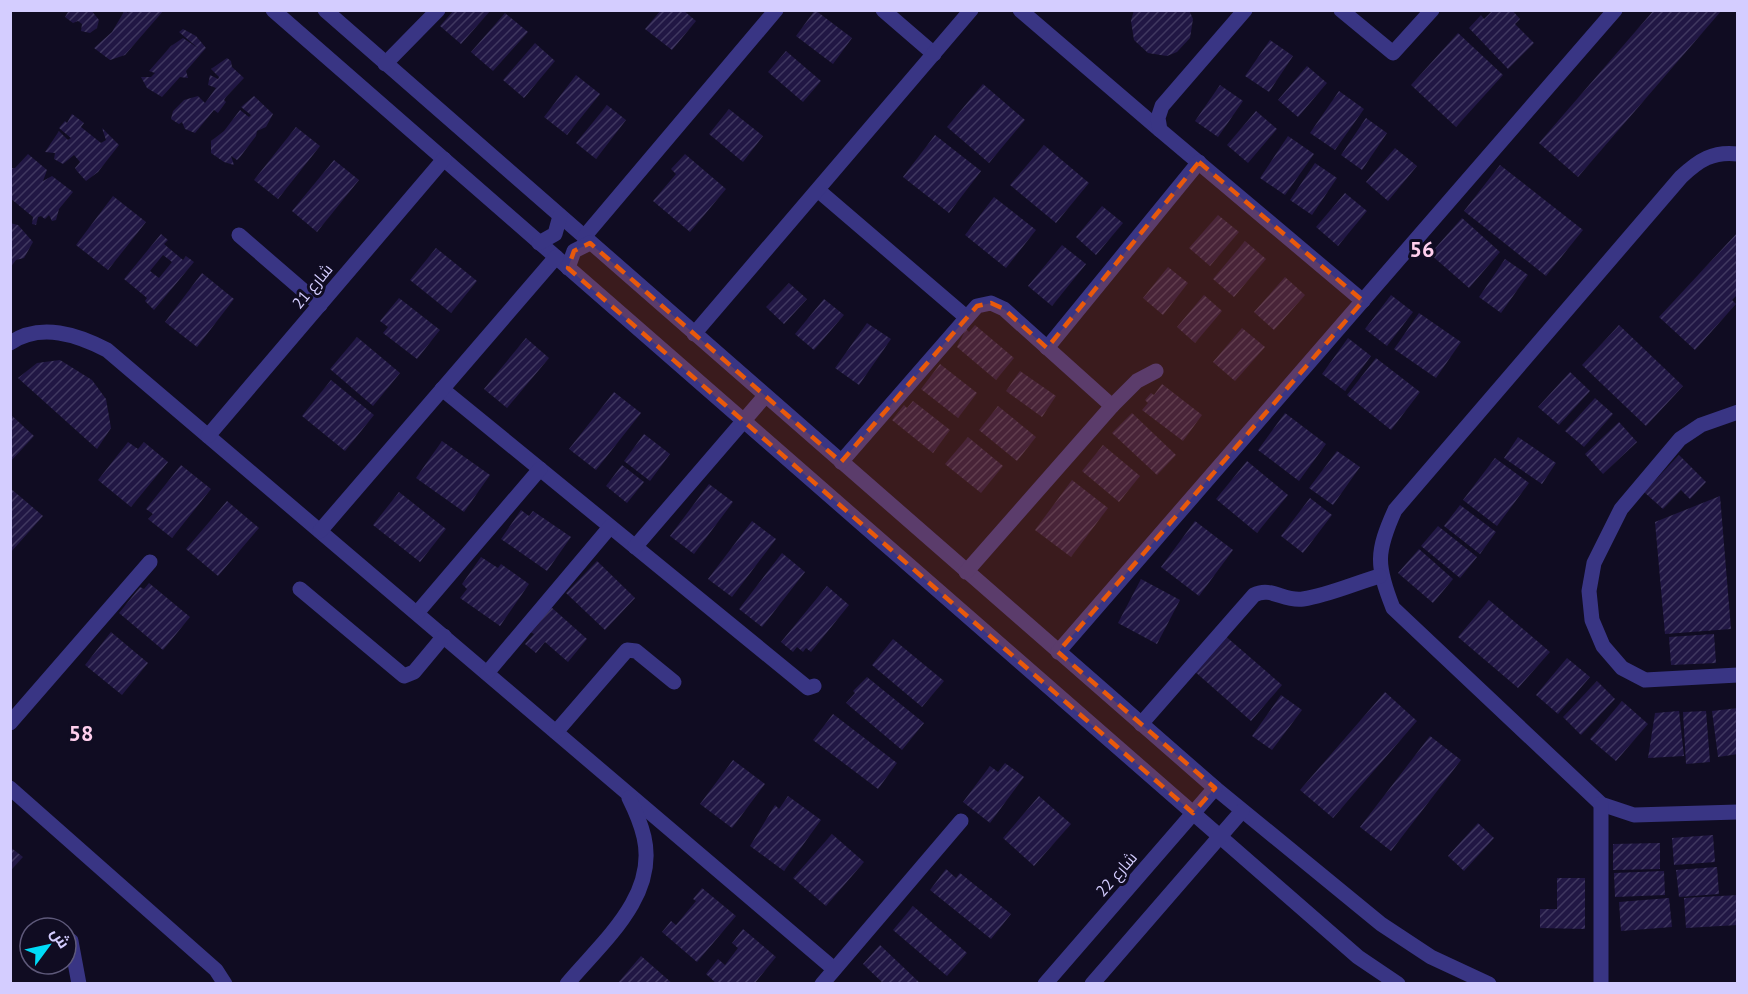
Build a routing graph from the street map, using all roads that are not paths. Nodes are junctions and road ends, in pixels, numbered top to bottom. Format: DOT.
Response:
graph roads {
  1 [pos="273,10"];
  2 [pos="325,10"];
  3 [pos="438,10"];
  4 [pos="776,10"];
  5 [pos="883,10"];
  6 [pos="971,10"];
  7 [pos="1020,10"];
  8 [pos="1245,10"];
  9 [pos="1341,10"];
  10 [pos="1432,10"];
  11 [pos="1615,10"];
  12 [pos="934,54"];
  13 [pos="385,64"];
  14 [pos="1160,130"];
  15 [pos="1737,154"];
  16 [pos="444,159"];
  17 [pos="1199,162"];
  18 [pos="819,191"];
  19 [pos="560,216"];
  20 [pos="239,235"];
  21 [pos="587,240"];
  22 [pos="539,243"];
  23 [pos="562,262"];
  24 [pos="1363,301"];
  25 [pos="320,304"];
  26 [pos="966,317"];
  27 [pos="694,334"];
  28 [pos="10,344"];
  29 [pos="1047,348"];
  30 [pos="1156,371"];
  31 [pos="442,389"];
  32 [pos="765,396"];
  33 [pos="1112,406"];
  34 [pos="1737,412"];
  35 [pos="744,420"];
  36 [pos="208,436"];
  37 [pos="841,462"];
  38 [pos="540,469"];
  39 [pos="610,527"];
  40 [pos="320,531"];
  41 [pos="635,547"];
  42 [pos="150,562"];
  43 [pos="966,572"];
  44 [pos="1380,576"];
  45 [pos="300,589"];
  46 [pos="417,613"];
  47 [pos="444,636"];
  48 [pos="1058,652"];
  49 [pos="487,673"];
  50 [pos="1737,675"];
  51 [pos="674,682"];
  52 [pos="814,686"];
  53 [pos="10,723"];
  54 [pos="1141,724"];
  55 [pos="556,732"];
  56 [pos="10,788"];
  57 [pos="1215,788"];
  58 [pos="627,792"];
  59 [pos="1601,804"];
  60 [pos="1242,811"];
  61 [pos="1737,812"];
  62 [pos="1193,813"];
  63 [pos="961,821"];
  64 [pos="1220,837"];
  65 [pos="834,969"];
  66 [pos="225,984"];
  67 [pos="567,984"];
  68 [pos="822,984"];
  69 [pos="1044,984"];
  70 [pos="1092,984"];
  71 [pos="1398,984"];
  72 [pos="1489,984"];
  73 [pos="1601,984"];
  1 -- 16 [label="street"];
  2 -- 13 [label="street"];
  3 -- 13 [label="street"];
  4 -- 21 [label="street"];
  5 -- 12 [label="street"];
  6 -- 12 [label="street"];
  7 -- 14 [label="street"];
  8 -- 14 [label="street"];
  9 -- 10 [label="street"];
  11 -- 24 [label="street"];
  12 -- 18 [label="street"];
  13 -- 19 [label="street"];
  14 -- 17 [label="street"];
  15 -- 44 [label="street"];
  16 -- 22 [label="street"];
  16 -- 25 [label="street, شارع 21"];
  17 -- 24 [label="street"];
  17 -- 29 [label="street"];
  18 -- 26 [label="street"];
  18 -- 27 [label="street"];
  19 -- 21 [label="street"];
  19 -- 22 [label="street"];
  20 -- 25 [label="street"];
  21 -- 23 [label="street"];
  21 -- 27 [label="street"];
  22 -- 23 [label="street"];
  23 -- 31 [label="street"];
  23 -- 35 [label="street"];
  24 -- 48 [label="street"];
  25 -- 36 [label="street, شارع 21"];
  26 -- 29 [label="street"];
  26 -- 37 [label="street"];
  27 -- 32 [label="street"];
  28 -- 36 [label="street"];
  29 -- 33 [label="street"];
  30 -- 33 [label="street"];
  31 -- 38 [label="street"];
  31 -- 40 [label="street"];
  32 -- 35 [label="street"];
  32 -- 37 [label="street"];
  33 -- 43 [label="street"];
  34 -- 50 [label="street"];
  35 -- 41 [label="street"];
  35 -- 62 [label="street"];
  36 -- 40 [label="street"];
  37 -- 43 [label="street"];
  38 -- 39 [label="street"];
  38 -- 46 [label="street"];
  39 -- 41 [label="street"];
  39 -- 49 [label="street"];
  40 -- 46 [label="street"];
  41 -- 52 [label="street"];
  42 -- 53 [label="street"];
  43 -- 48 [label="street"];
  44 -- 54 [label="street"];
  44 -- 59 [label="street"];
  45 -- 47 [label="street"];
  46 -- 47 [label="street"];
  47 -- 49 [label="street"];
  48 -- 54 [label="street"];
  49 -- 55 [label="street"];
  51 -- 55 [label="street"];
  54 -- 57 [label="street"];
  55 -- 58 [label="street"];
  56 -- 66 [label="street"];
  57 -- 60 [label="street"];
  57 -- 62 [label="street, شارع 22"];
  58 -- 65 [label="street"];
  58 -- 67 [label="street"];
  59 -- 61 [label="street"];
  59 -- 73 [label="street"];
  60 -- 64 [label="street"];
  60 -- 72 [label="street"];
  62 -- 64 [label="street"];
  62 -- 69 [label="street, شارع 22"];
  63 -- 65 [label="street"];
  64 -- 70 [label="street"];
  64 -- 71 [label="street"];
  65 -- 68 [label="street"];
}
